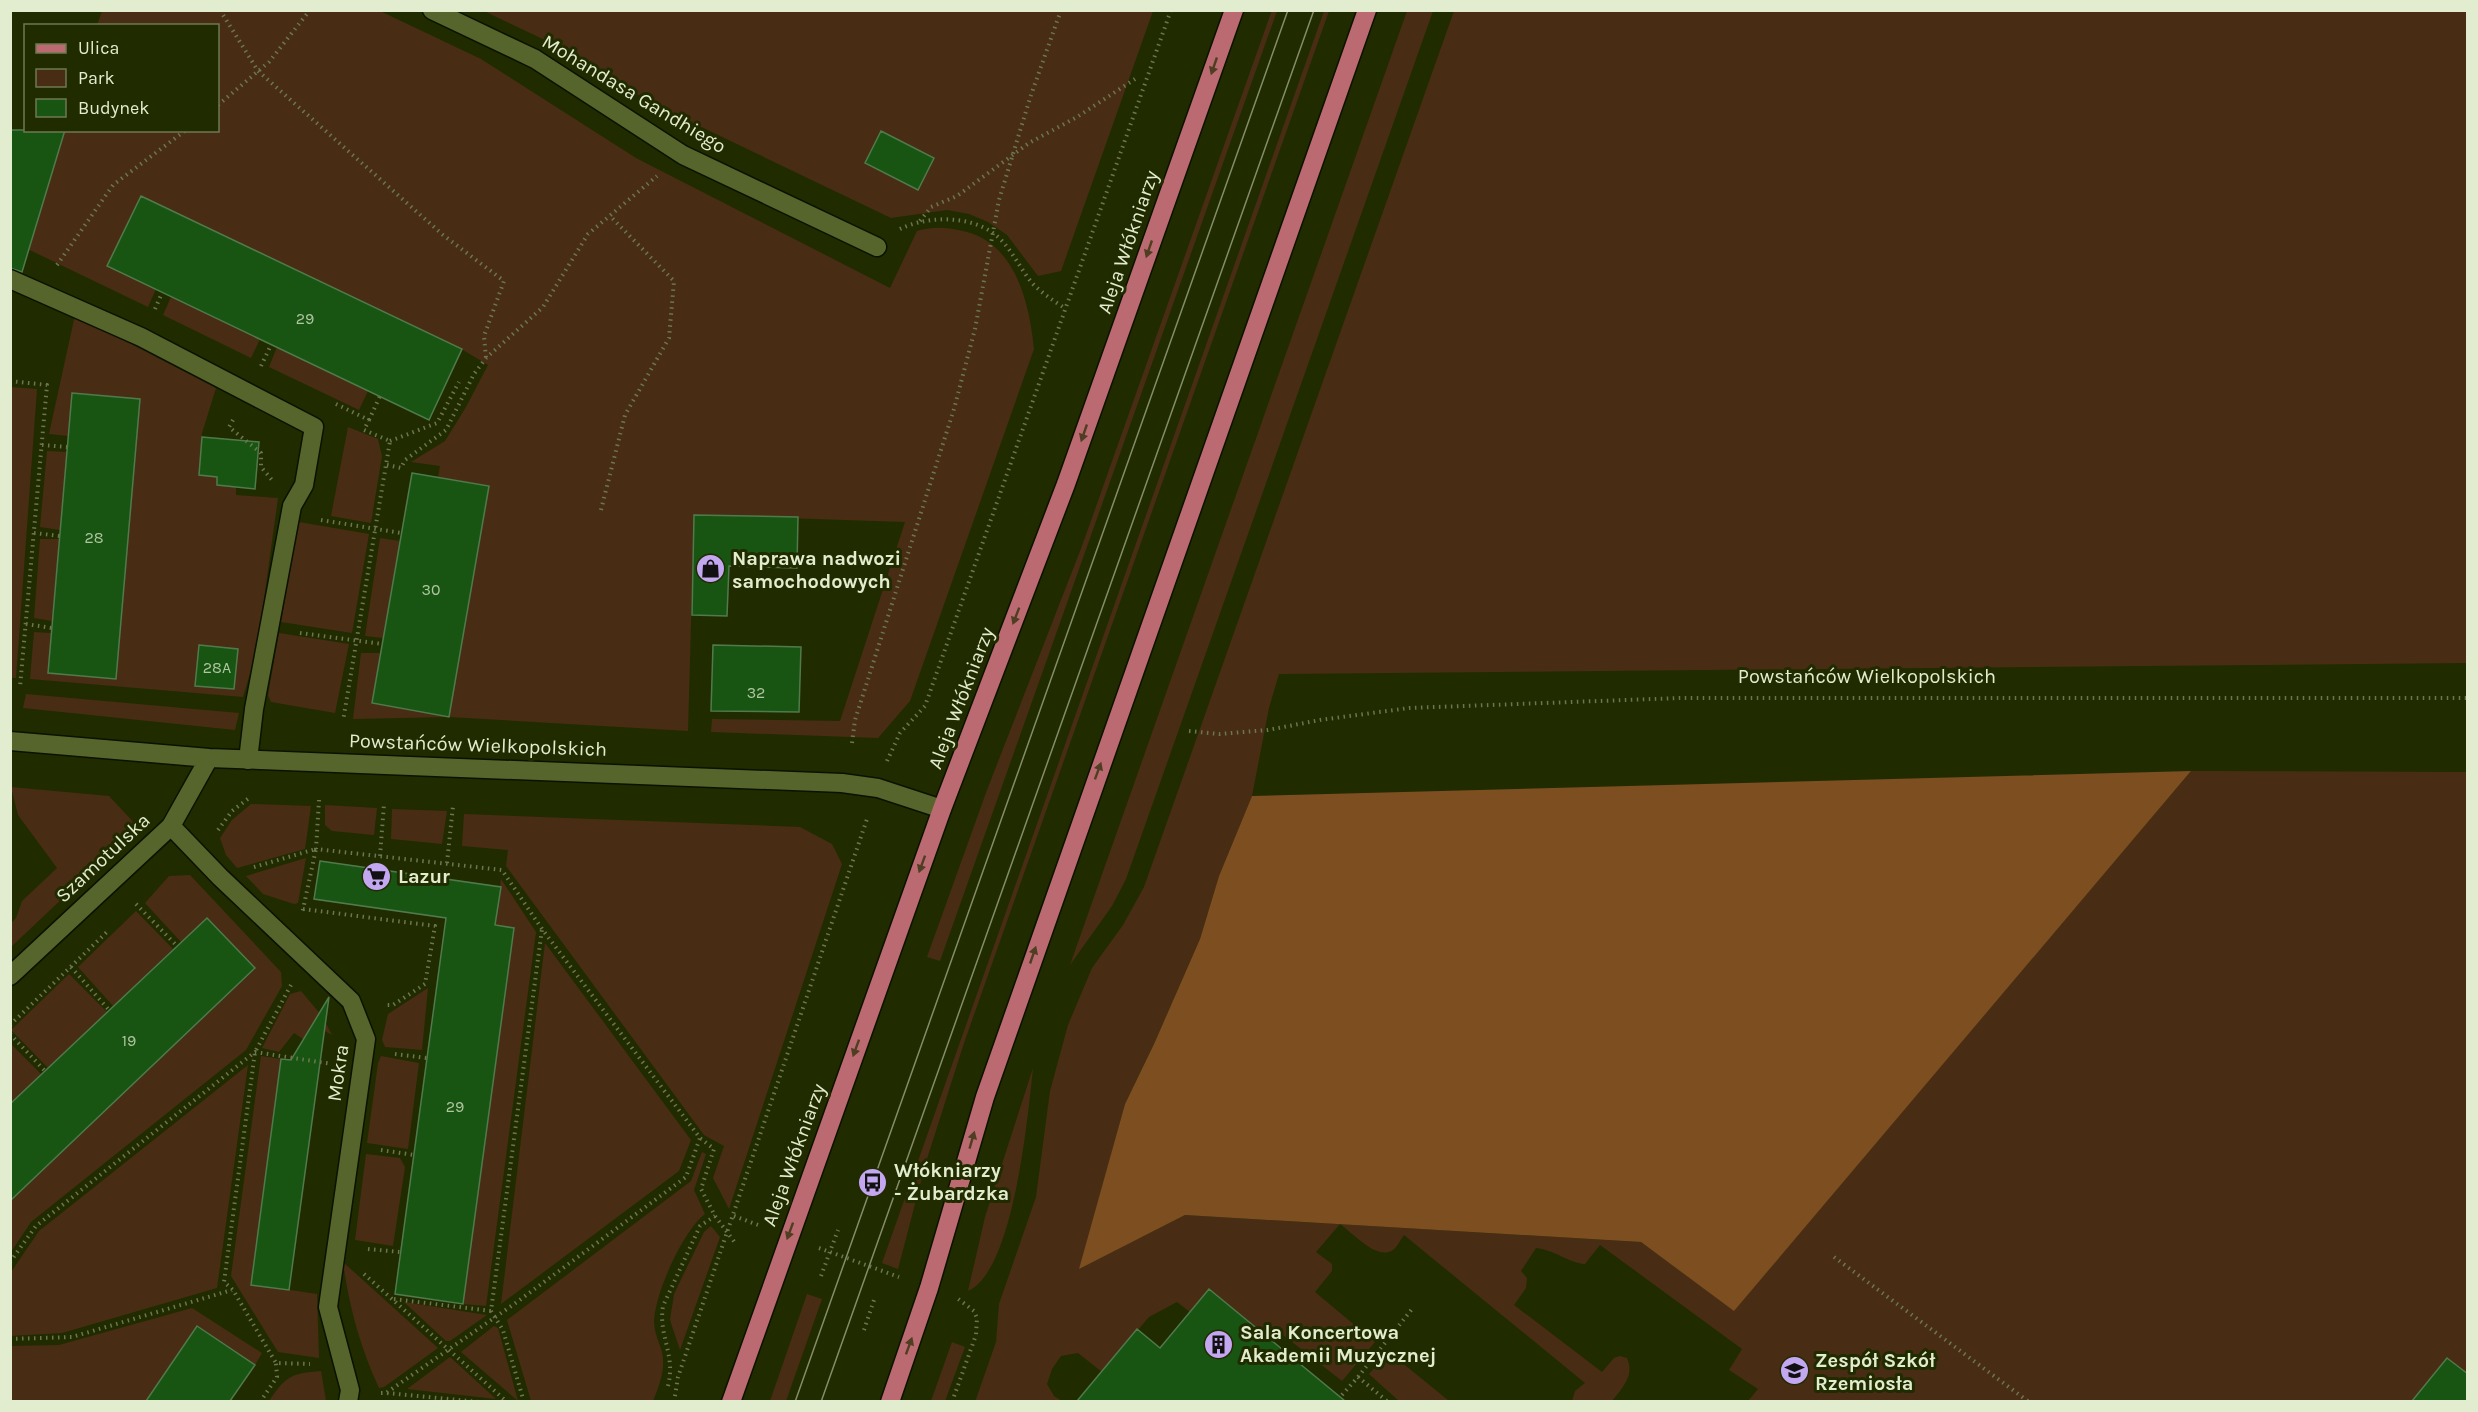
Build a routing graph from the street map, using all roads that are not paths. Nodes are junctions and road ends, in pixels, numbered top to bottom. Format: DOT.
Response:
graph roads {
  1 [pos="432,10"];
  2 [pos="1234,10"];
  3 [pos="1367,10"];
  4 [pos="877,247"];
  5 [pos="10,279"];
  6 [pos="10,741"];
  7 [pos="209,758"];
  8 [pos="248,760"];
  9 [pos="942,809"];
  10 [pos="171,826"];
  11 [pos="10,976"];
  12 [pos="349,1396"];
  13 [pos="731,1401"];
  14 [pos="890,1401"];
  1 -- 4 [label="street, Mohandasa Gandhiego"];
  2 -- 9 [label="main road, Aleja Włókniarzy, one-way"];
  14 -- 3 [label="main road, one-way"];
  5 -- 8 [label="street"];
  6 -- 7 [label="street, Powstańców Wielkopolskich"];
  7 -- 8 [label="street, Powstańców Wielkopolskich"];
  7 -- 10 [label="street, Szamotulska"];
  8 -- 9 [label="street, Powstańców Wielkopolskich"];
  9 -- 13 [label="main road, Aleja Włókniarzy, one-way"];
  10 -- 11 [label="street, Szamotulska"];
  10 -- 12 [label="street, Mokra"];
}
